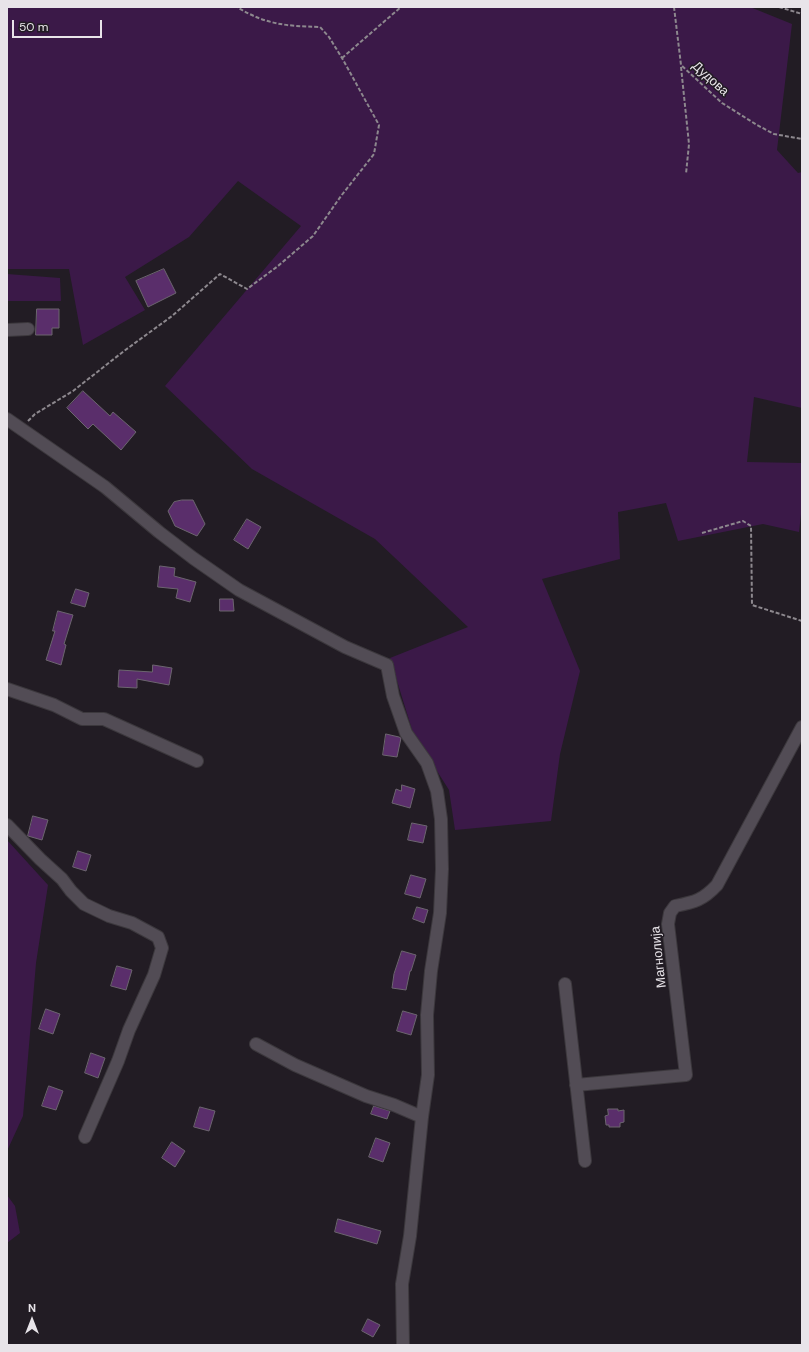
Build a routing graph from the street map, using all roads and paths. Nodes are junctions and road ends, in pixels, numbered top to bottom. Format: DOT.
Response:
graph roads {
  1 [pos="237,7"];
  2 [pos="401,7"];
  3 [pos="674,7"];
  4 [pos="779,7"];
  5 [pos="802,14"];
  6 [pos="342,58"];
  7 [pos="681,65"];
  8 [pos="802,139"];
  9 [pos="686,174"];
  10 [pos="28,329"];
  11 [pos="7,330"];
  12 [pos="7,420"];
  13 [pos="19,429"];
  14 [pos="702,533"];
  15 [pos="802,621"];
  16 [pos="7,689"];
  17 [pos="802,727"];
  18 [pos="197,761"];
  19 [pos="7,825"];
  20 [pos="564,984"];
  21 [pos="256,1044"];
  22 [pos="576,1085"];
  23 [pos="422,1117"];
  24 [pos="85,1137"];
  25 [pos="585,1161"];
  26 [pos="403,1345"];
  1 -- 6 [label="path"];
  2 -- 6 [label="path"];
  3 -- 7 [label="path, Дудова"];
  4 -- 5 [label="path"];
  6 -- 13 [label="path"];
  7 -- 8 [label="path, Дудова"];
  7 -- 9 [label="path"];
  10 -- 11 [label="street"];
  12 -- 13 [label="street"];
  13 -- 23 [label="street"];
  14 -- 15 [label="path"];
  16 -- 18 [label="street"];
  17 -- 22 [label="street, Магнолија"];
  19 -- 24 [label="street"];
  20 -- 22 [label="street"];
  21 -- 23 [label="street"];
  22 -- 25 [label="street"];
  23 -- 26 [label="street"];
}
